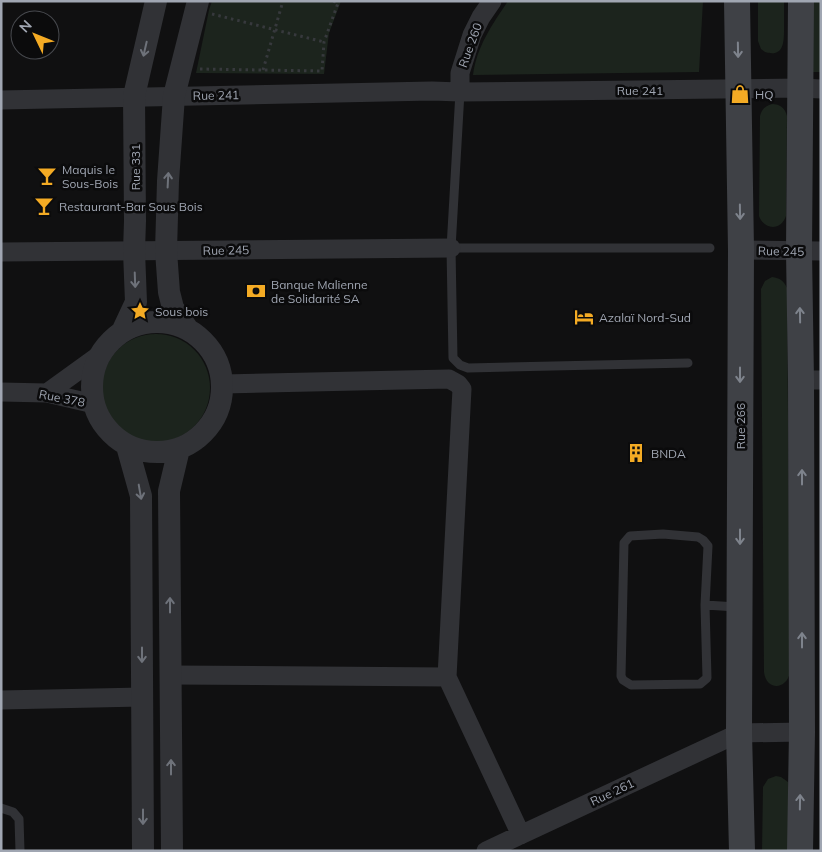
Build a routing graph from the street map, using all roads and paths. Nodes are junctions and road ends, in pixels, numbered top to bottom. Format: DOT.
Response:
graph roads {
  1 [pos="156,1"];
  2 [pos="282,1"];
  3 [pos="334,1"];
  4 [pos="492,1"];
  5 [pos="738,1"];
  6 [pos="801,1"];
  7 [pos="205,8"];
  8 [pos="275,30"];
  9 [pos="324,42"];
  10 [pos="201,60"];
  11 [pos="263,70"];
  12 [pos="811,89"];
  13 [pos="739,90"];
  14 [pos="460,92"];
  15 [pos="134,96"];
  16 [pos="174,96"];
  17 [pos="1,100"];
  18 [pos="451,248"];
  19 [pos="710,248"];
  20 [pos="741,250"];
  21 [pos="134,251"];
  22 [pos="166,251"];
  23 [pos="810,251"];
  24 [pos="1,252"];
  25 [pos="187,328"];
  26 [pos="122,332"];
  27 [pos="101,354"];
  28 [pos="688,363"];
  29 [pos="811,380"];
  30 [pos="223,384"];
  31 [pos="1,392"];
  32 [pos="47,392"];
  33 [pos="94,404"];
  34 [pos="127,446"];
  35 [pos="179,450"];
  36 [pos="705,605"];
  37 [pos="740,607"];
  38 [pos="170,675"];
  39 [pos="447,677"];
  40 [pos="142,697"];
  41 [pos="1,700"];
  42 [pos="802,732"];
  43 [pos="739,733"];
  44 [pos="1,808"];
  45 [pos="521,834"];
  46 [pos="20,851"];
  47 [pos="143,851"];
  48 [pos="172,851"];
  49 [pos="486,851"];
  50 [pos="742,851"];
  51 [pos="800,851"];
  1 -- 15 [label="street, Rue 331, one-way"];
  2 -- 8 [label="path"];
  3 -- 9 [label="path"];
  4 -- 14 [label="street, Rue 260"];
  5 -- 13 [label="main road, Rue 266, one-way"];
  6 -- 12 [label="main road"];
  7 -- 8 [label="path"];
  7 -- 16 [label="street"];
  8 -- 9 [label="path"];
  8 -- 11 [label="path"];
  9 -- 11 [label="path"];
  10 -- 11 [label="path"];
  12 -- 13 [label="street, Rue 241"];
  12 -- 23 [label="main road"];
  13 -- 14 [label="street, Rue 241"];
  13 -- 20 [label="main road, Rue 266, one-way"];
  14 -- 16 [label="street, Rue 241"];
  14 -- 18 [label="lane"];
  15 -- 16 [label="street, Rue 241"];
  15 -- 17 [label="street, Rue 241"];
  15 -- 21 [label="street, Rue 331"];
  22 -- 16 [label="street, one-way"];
  18 -- 19 [label="lane"];
  18 -- 22 [label="street, Rue 245"];
  18 -- 28 [label="lane"];
  20 -- 23 [label="street, Rue 245"];
  20 -- 37 [label="main road, Rue 266, one-way"];
  21 -- 22 [label="street, Rue 245"];
  21 -- 24 [label="street, Rue 245"];
  21 -- 26 [label="street, Rue 331, one-way"];
  22 -- 25 [label="street"];
  29 -- 23 [label="main road, one-way"];
  25 -- 26 [label="street"];
  25 -- 30 [label="street"];
  26 -- 27 [label="street"];
  27 -- 32 [label="street"];
  27 -- 33 [label="street"];
  42 -- 29 [label="main road, one-way"];
  30 -- 35 [label="street"];
  30 -- 39 [label="street"];
  31 -- 32 [label="street, Rue 378"];
  32 -- 33 [label="street, Rue 378"];
  33 -- 34 [label="street"];
  34 -- 35 [label="street"];
  34 -- 40 [label="street, one-way"];
  38 -- 35 [label="street, one-way"];
  36 -- 36 [label="lane"];
  36 -- 37 [label="lane"];
  37 -- 43 [label="main road, Rue 266"];
  38 -- 39 [label="street"];
  48 -- 38 [label="street, one-way"];
  39 -- 45 [label="street"];
  40 -- 41 [label="street"];
  40 -- 47 [label="street, one-way"];
  42 -- 43 [label="street"];
  51 -- 42 [label="main road, one-way"];
  43 -- 45 [label="street, Rue 261"];
  43 -- 50 [label="main road, Rue 266"];
  44 -- 46 [label="lane"];
  45 -- 49 [label="street, Rue 261"];
}
